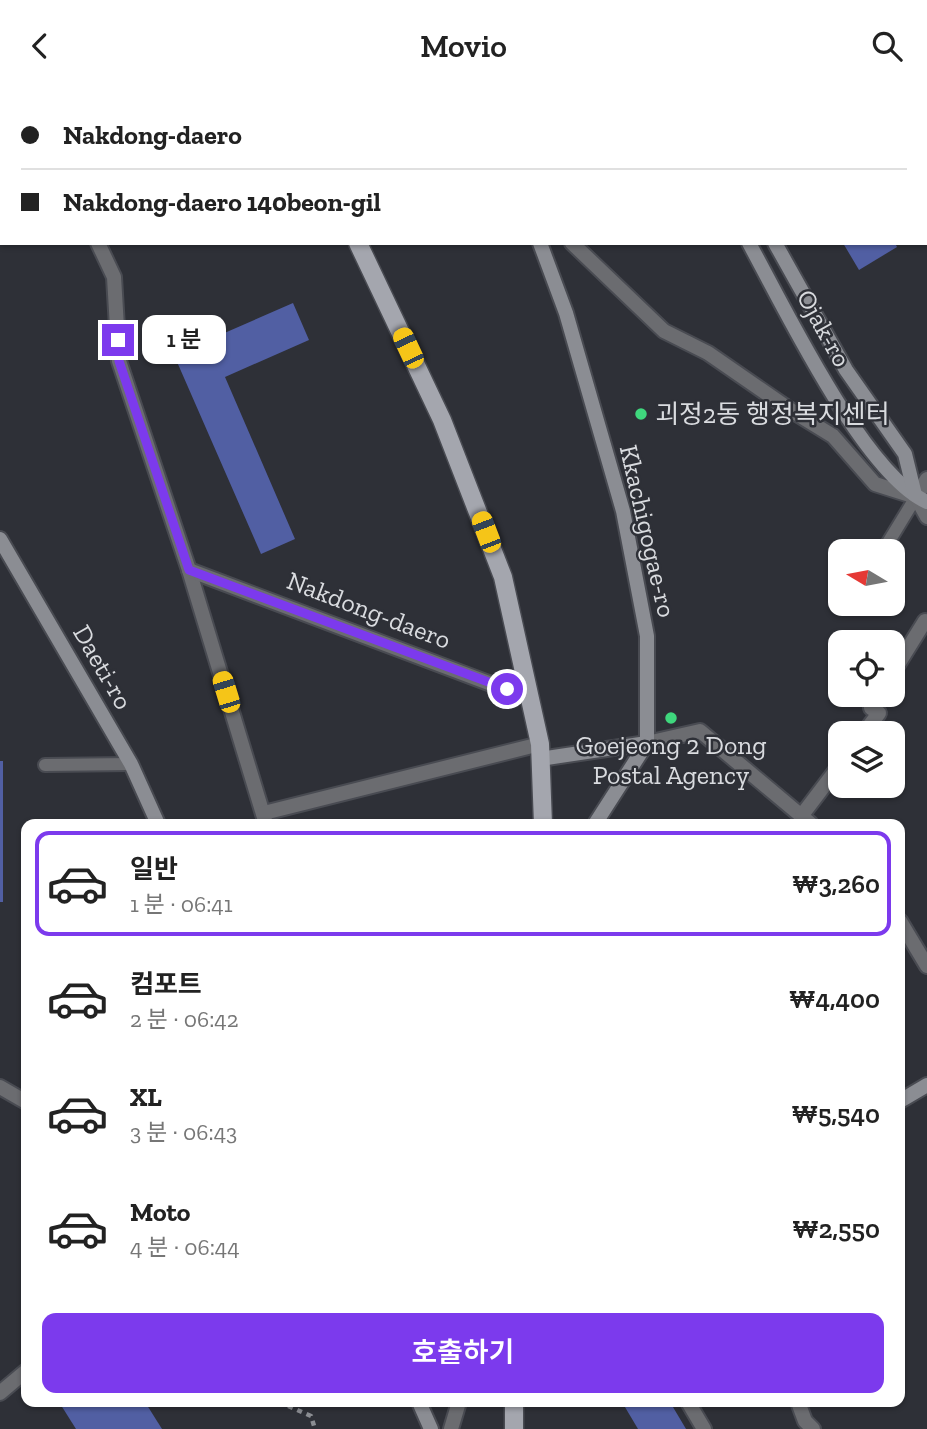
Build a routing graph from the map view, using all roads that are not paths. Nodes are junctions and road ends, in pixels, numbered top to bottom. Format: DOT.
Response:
graph roads {
  1 [pos="99,245"];
  2 [pos="359,245"];
  3 [pos="541,245"];
  4 [pos="574,245"];
  5 [pos="750,245"];
  6 [pos="776,245"];
  7 [pos="927,479"];
  8 [pos="921,499"];
  9 [pos="927,517"];
  10 [pos="0,539"];
  11 [pos="892,539"];
  12 [pos="189,570"];
  13 [pos="925,621"];
  14 [pos="905,653"];
  15 [pos="531,699"];
  16 [pos="873,707"];
  17 [pos="873,721"];
  18 [pos="647,743"];
  19 [pos="540,752"];
  20 [pos="131,764"];
  21 [pos="45,765"];
  22 [pos="828,784"];
  23 [pos="156,819"];
  24 [pos="265,819"];
  25 [pos="543,819"];
  26 [pos="598,819"];
  27 [pos="805,819"];
  28 [pos="807,819"];
  29 [pos="905,929"];
  30 [pos="927,966"];
  31 [pos="927,1085"];
  32 [pos="0,1087"];
  33 [pos="905,1098"];
  34 [pos="21,1099"];
  35 [pos="21,1375"];
  36 [pos="0,1393"];
  37 [pos="421,1407"];
  38 [pos="458,1407"];
  39 [pos="514,1407"];
  40 [pos="691,1407"];
  41 [pos="800,1407"];
  42 [pos="431,1429"];
  43 [pos="451,1429"];
  44 [pos="514,1429"];
  45 [pos="704,1429"];
  46 [pos="813,1429"];
  1 -- 12 [label="street"];
  2 -- 15 [label="main road"];
  3 -- 18 [label="street, Kkachigogae-ro"];
  4 -- 8 [label="street"];
  5 -- 8 [label="street, Ojak-ro"];
  6 -- 8 [label="street, Ojak-ro"];
  7 -- 8 [label="street"];
  8 -- 9 [label="street"];
  8 -- 11 [label="lane"];
  10 -- 20 [label="street, Daeti-ro"];
  12 -- 15 [label="street, Nakdong-daero"];
  12 -- 24 [label="street"];
  13 -- 14 [label="street"];
  15 -- 19 [label="main road"];
  16 -- 17 [label="street"];
  18 -- 19 [label="street"];
  18 -- 26 [label="street"];
  18 -- 27 [label="street"];
  19 -- 24 [label="street"];
  19 -- 25 [label="main road"];
  20 -- 21 [label="lane"];
  20 -- 23 [label="street, Daeti-ro"];
  22 -- 28 [label="street"];
  29 -- 30 [label="street"];
  31 -- 33 [label="street"];
  32 -- 34 [label="street"];
  35 -- 36 [label="street"];
  37 -- 42 [label="street"];
  38 -- 43 [label="street"];
  39 -- 44 [label="main road"];
  40 -- 45 [label="street"];
  41 -- 46 [label="street"];
}
